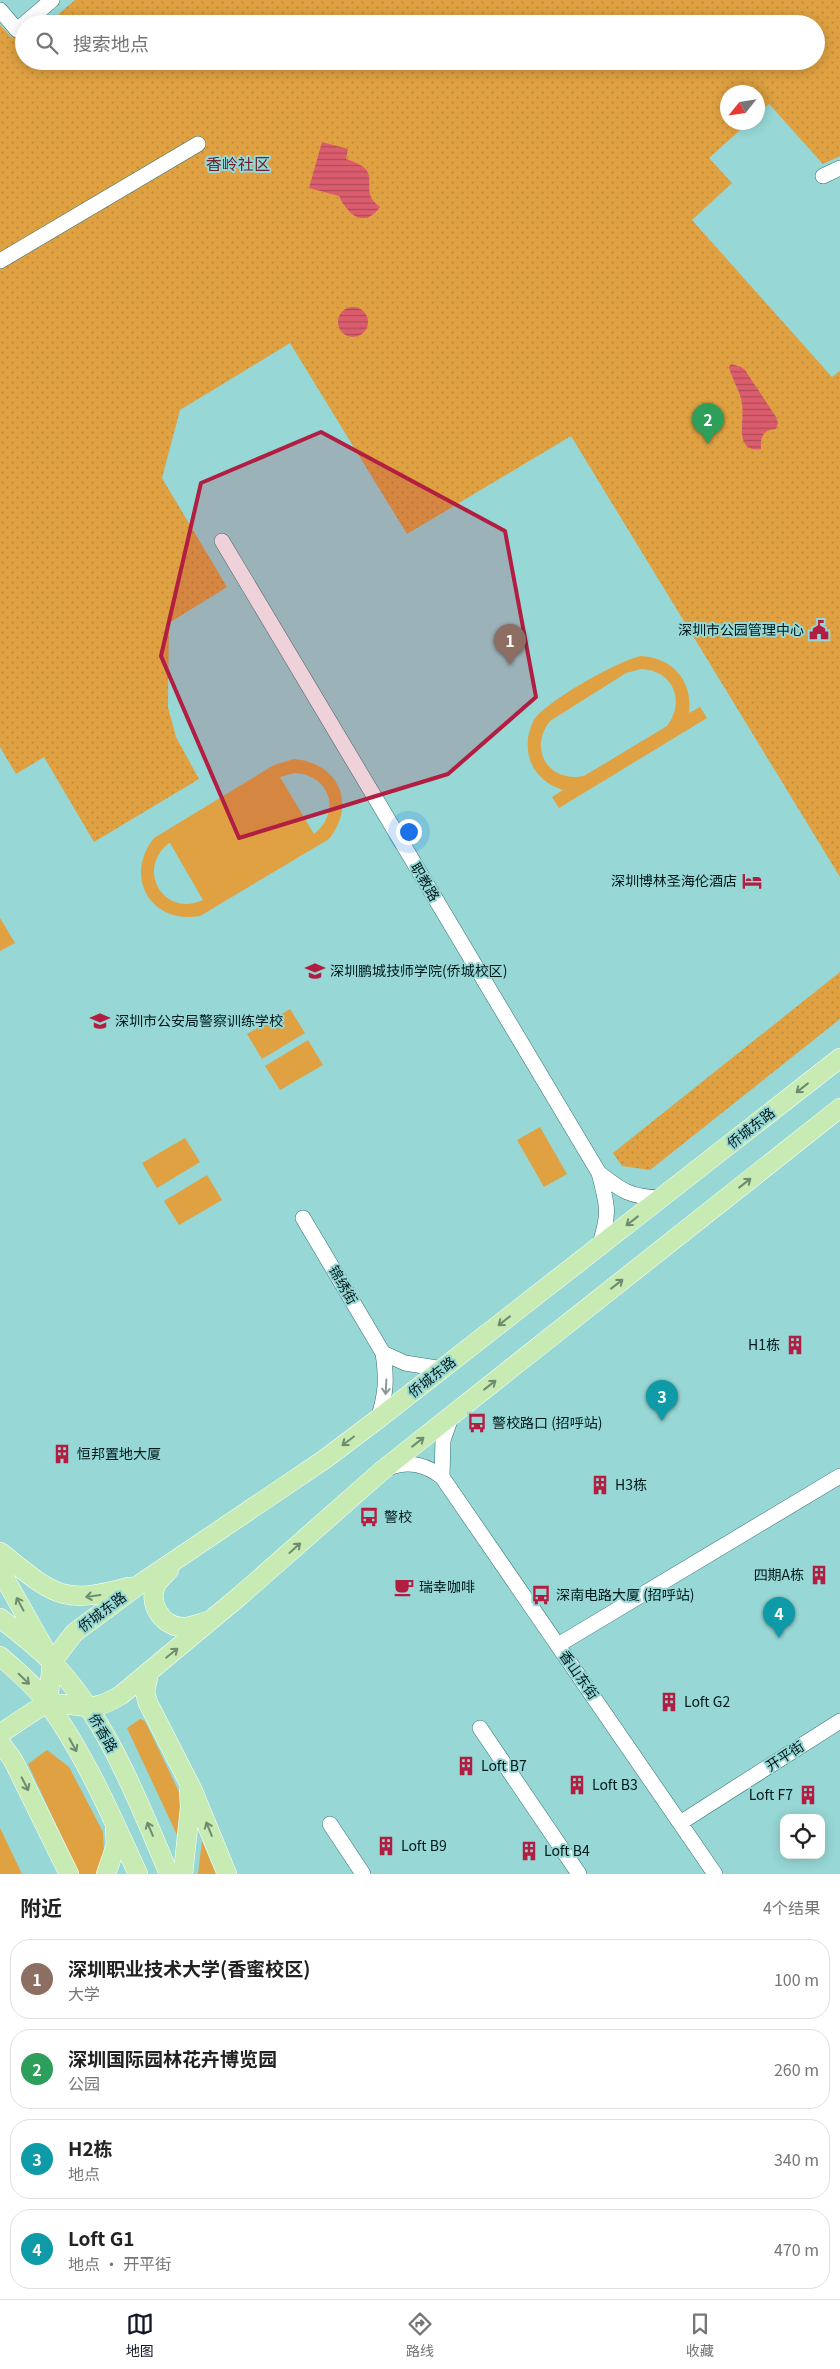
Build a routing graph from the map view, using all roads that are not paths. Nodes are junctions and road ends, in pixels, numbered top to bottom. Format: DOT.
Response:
graph roads {
  1 [pos="52,0"];
  2 [pos="0,10"];
  3 [pos="35,15"];
  4 [pos="15,21"];
  5 [pos="198,144"];
  6 [pos="840,168"];
  7 [pos="823,176"];
  8 [pos="0,261"];
  9 [pos="222,540"];
  10 [pos="840,1058"];
  11 [pos="840,1108"];
  12 [pos="599,1173"];
  13 [pos="661,1198"];
  14 [pos="303,1218"];
  15 [pos="599,1247"];
  16 [pos="383,1353"];
  17 [pos="443,1369"];
  18 [pos="452,1415"];
  19 [pos="378,1419"];
  20 [pos="384,1469"];
  21 [pos="840,1476"];
  22 [pos="442,1477"];
  23 [pos="188,1551"];
  24 [pos="0,1552"];
  25 [pos="0,1570"];
  26 [pos="140,1584"];
  27 [pos="0,1618"];
  28 [pos="214,1619"];
  29 [pos="558,1645"];
  30 [pos="0,1656"];
  31 [pos="52,1662"];
  32 [pos="149,1672"];
  33 [pos="48,1704"];
  34 [pos="88,1708"];
  35 [pos="840,1720"];
  36 [pos="480,1728"];
  37 [pos="0,1734"];
  38 [pos="0,1742"];
  39 [pos="185,1775"];
  40 [pos="114,1822"];
  41 [pos="330,1824"];
  42 [pos="680,1824"];
  43 [pos="69,1874"];
  44 [pos="106,1874"];
  45 [pos="138,1874"];
  46 [pos="169,1874"];
  47 [pos="183,1874"];
  48 [pos="227,1874"];
  49 [pos="363,1874"];
  50 [pos="580,1874"];
  51 [pos="715,1874"];
  1 -- 3 [label="street"];
  2 -- 4 [label="street"];
  5 -- 8 [label="street"];
  6 -- 7 [label="street"];
  9 -- 12 [label="street, 职教路"];
  10 -- 13 [label="main road, 侨城东路, one-way"];
  18 -- 11 [label="main road, one-way"];
  12 -- 13 [label="street, 职教路"];
  12 -- 15 [label="street, 职教路"];
  13 -- 15 [label="main road, 侨城东路, one-way"];
  14 -- 16 [label="street, 锦绣街"];
  15 -- 17 [label="main road, 侨城东路, one-way"];
  16 -- 17 [label="street"];
  16 -- 19 [label="street, 锦绣街, one-way"];
  17 -- 19 [label="main road, 侨城东路"];
  20 -- 18 [label="main road, one-way"];
  18 -- 22 [label="street"];
  19 -- 23 [label="main road, 侨城东路, one-way"];
  20 -- 22 [label="street, 香山东街"];
  28 -- 20 [label="main road, one-way"];
  21 -- 29 [label="street"];
  22 -- 29 [label="street, 香山东街"];
  23 -- 26 [label="main road, 侨城东路"];
  23 -- 28 [label="main road"];
  26 -- 24 [label="main road, one-way"];
  31 -- 25 [label="main road, one-way"];
  26 -- 31 [label="main road, 侨城东路"];
  27 -- 31 [label="main road, 侨香路"];
  32 -- 28 [label="main road, one-way"];
  29 -- 42 [label="street, 香山东街"];
  30 -- 33 [label="main road, one-way"];
  31 -- 33 [label="main road"];
  31 -- 34 [label="main road, 侨香路"];
  32 -- 34 [label="main road"];
  32 -- 39 [label="main road"];
  33 -- 34 [label="main road"];
  33 -- 37 [label="main road"];
  33 -- 40 [label="main road, one-way"];
  46 -- 34 [label="main road, 侨香路, one-way"];
  35 -- 42 [label="street, 开平街"];
  36 -- 50 [label="street"];
  38 -- 43 [label="main road, one-way"];
  39 -- 47 [label="main road"];
  48 -- 39 [label="main road, one-way"];
  40 -- 44 [label="main road"];
  40 -- 45 [label="main road"];
  41 -- 49 [label="street"];
  42 -- 51 [label="street, 香山东街"];
}
